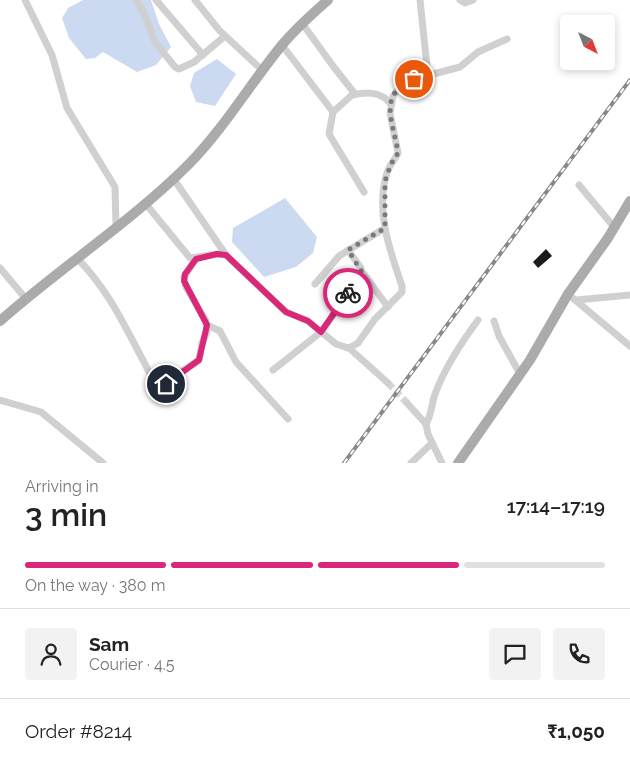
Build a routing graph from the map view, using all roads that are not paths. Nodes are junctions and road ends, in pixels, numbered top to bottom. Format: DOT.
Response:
graph roads {
  1 [pos="25,0"];
  2 [pos="136,0"];
  3 [pos="156,0"];
  4 [pos="195,0"];
  5 [pos="328,0"];
  6 [pos="420,0"];
  7 [pos="460,0"];
  8 [pos="473,0"];
  9 [pos="302,23"];
  10 [pos="226,36"];
  11 [pos="507,39"];
  12 [pos="282,45"];
  13 [pos="203,55"];
  14 [pos="262,70"];
  15 [pos="428,76"];
  16 [pos="355,94"];
  17 [pos="390,103"];
  18 [pos="332,112"];
  19 [pos="173,178"];
  20 [pos="579,185"];
  21 [pos="364,192"];
  22 [pos="630,201"];
  23 [pos="145,203"];
  24 [pos="116,227"];
  25 [pos="614,227"];
  26 [pos="385,228"];
  27 [pos="348,250"];
  28 [pos="226,255"];
  29 [pos="77,258"];
  30 [pos="196,259"];
  31 [pos="0,268"];
  32 [pos="362,272"];
  33 [pos="315,284"];
  34 [pos="630,295"];
  35 [pos="572,297"];
  36 [pos="26,299"];
  37 [pos="388,307"];
  38 [pos="478,320"];
  39 [pos="0,321"];
  40 [pos="494,321"];
  41 [pos="207,325"];
  42 [pos="321,332"];
  43 [pos="630,346"];
  44 [pos="349,348"];
  45 [pos="273,370"];
  46 [pos="520,374"];
  47 [pos="388,382"];
  48 [pos="0,400"];
  49 [pos="407,403"];
  50 [pos="288,419"];
  51 [pos="426,424"];
  52 [pos="432,443"];
  53 [pos="103,463"];
  54 [pos="411,463"];
  55 [pos="442,463"];
  56 [pos="458,463"];
  1 -- 24 [label="street"];
  2 -- 13 [label="street"];
  3 -- 13 [label="street"];
  4 -- 10 [label="street"];
  5 -- 9 [label="main road"];
  6 -- 15 [label="street"];
  7 -- 8 [label="street"];
  9 -- 12 [label="main road"];
  9 -- 16 [label="street"];
  10 -- 13 [label="street"];
  10 -- 14 [label="street"];
  11 -- 15 [label="street"];
  12 -- 14 [label="main road"];
  12 -- 18 [label="street"];
  14 -- 19 [label="main road"];
  15 -- 17 [label="street"];
  16 -- 17 [label="street"];
  16 -- 18 [label="street"];
  17 -- 26 [label="street"];
  18 -- 21 [label="street"];
  19 -- 23 [label="main road"];
  19 -- 28 [label="street"];
  20 -- 25 [label="street"];
  22 -- 25 [label="main road"];
  23 -- 24 [label="main road"];
  23 -- 30 [label="street"];
  24 -- 29 [label="main road"];
  25 -- 35 [label="main road"];
  26 -- 27 [label="street"];
  26 -- 37 [label="street"];
  27 -- 32 [label="street"];
  27 -- 33 [label="street"];
  28 -- 30 [label="street"];
  28 -- 42 [label="street"];
  29 -- 36 [label="main road"];
  29 -- 41 [label="street"];
  30 -- 41 [label="street"];
  31 -- 36 [label="street"];
  32 -- 37 [label="street"];
  32 -- 42 [label="street"];
  34 -- 35 [label="street"];
  35 -- 43 [label="street"];
  35 -- 46 [label="main road"];
  36 -- 39 [label="main road"];
  37 -- 44 [label="street"];
  38 -- 51 [label="street"];
  40 -- 46 [label="street"];
  41 -- 50 [label="street"];
  42 -- 44 [label="street"];
  42 -- 45 [label="street"];
  44 -- 47 [label="street"];
  46 -- 56 [label="main road"];
  48 -- 53 [label="street"];
  49 -- 51 [label="street"];
  51 -- 52 [label="street"];
  52 -- 54 [label="street"];
  52 -- 55 [label="street"];
}
